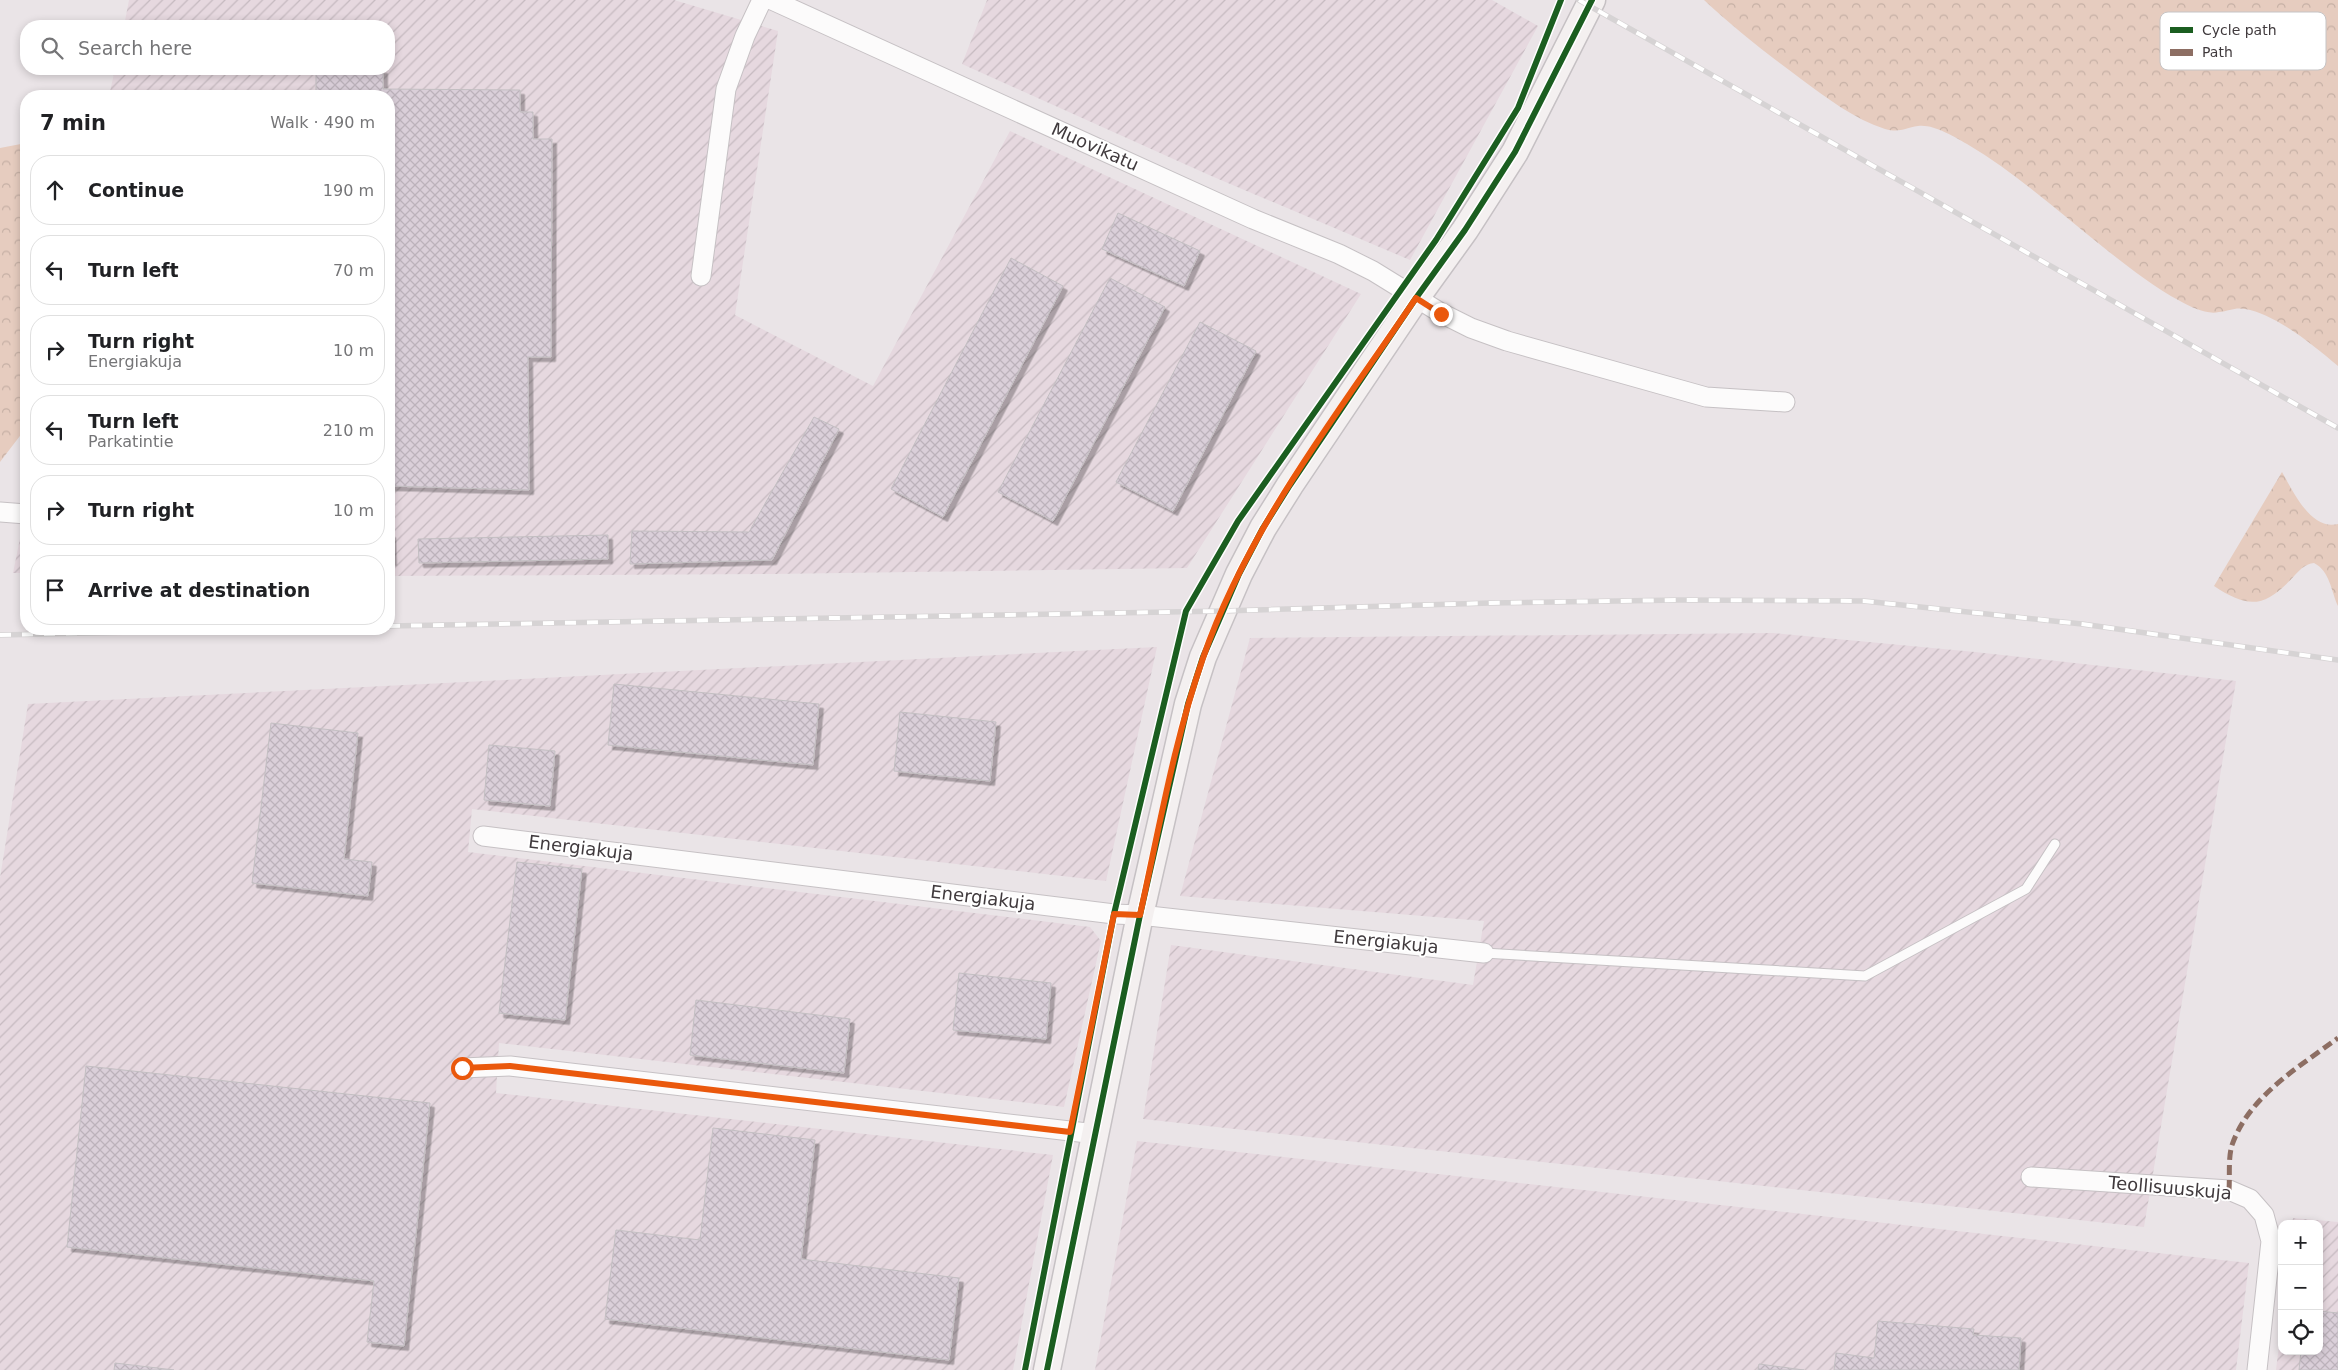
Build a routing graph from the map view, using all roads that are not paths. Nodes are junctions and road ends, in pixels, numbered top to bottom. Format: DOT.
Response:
graph roads {
  1 [pos="762,0"];
  2 [pos="772,0"];
  3 [pos="1592,0"];
  4 [pos="701,276"];
  5 [pos="1416,298"];
  6 [pos="1785,402"];
  7 [pos="0,512"];
  8 [pos="20,514"];
  9 [pos="483,836"];
  10 [pos="2055,844"];
  11 [pos="1140,915"];
  12 [pos="1484,953"];
  13 [pos="462,1068"];
  14 [pos="1096,1134"];
  15 [pos="2031,1177"];
  16 [pos="1047,1370"];
  17 [pos="2257,1370"];
  1 -- 4 [label="street"];
  2 -- 5 [label="street, Muovikatu"];
  3 -- 5 [label="street"];
  5 -- 6 [label="street, Muovikatu"];
  5 -- 11 [label="street"];
  7 -- 8 [label="street"];
  9 -- 11 [label="street, Energiakuja"];
  10 -- 12 [label="lane"];
  11 -- 12 [label="street, Energiakuja"];
  11 -- 14 [label="street"];
  13 -- 14 [label="street"];
  14 -- 16 [label="street"];
  15 -- 17 [label="street, Teollisuuskuja"];
}
